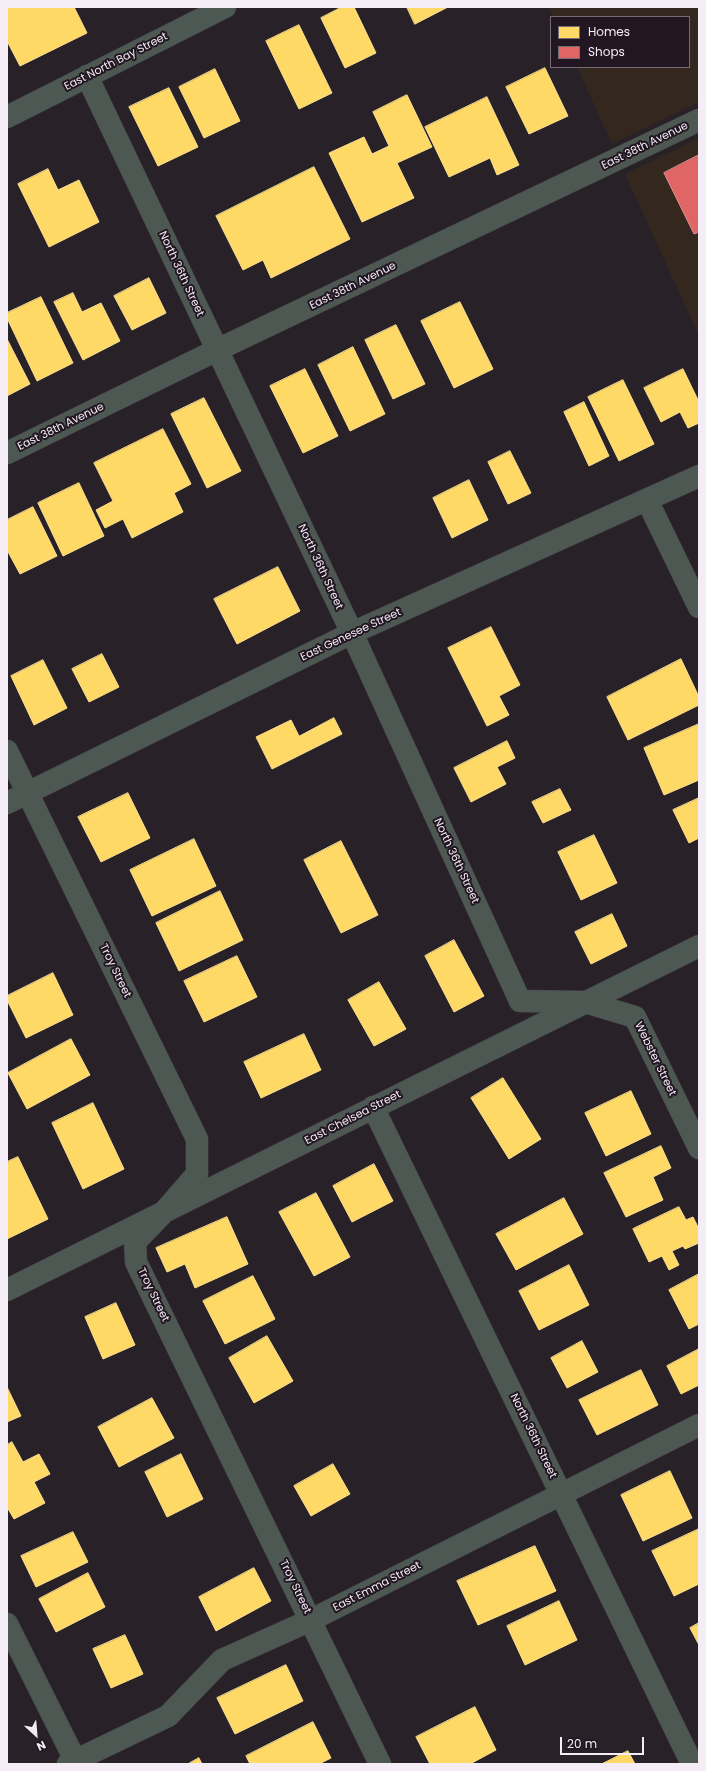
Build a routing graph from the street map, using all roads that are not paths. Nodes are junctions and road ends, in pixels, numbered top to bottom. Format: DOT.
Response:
graph roads {
  1 [pos="225,7"];
  2 [pos="87,76"];
  3 [pos="7,116"];
  4 [pos="699,120"];
  5 [pos="217,350"];
  6 [pos="7,453"];
  7 [pos="699,476"];
  8 [pos="647,500"];
  9 [pos="699,607"];
  10 [pos="352,633"];
  11 [pos="7,751"];
  12 [pos="28,793"];
  13 [pos="7,803"];
  14 [pos="699,946"];
  15 [pos="585,1002"];
  16 [pos="373,1107"];
  17 [pos="699,1148"];
  18 [pos="163,1213"];
  19 [pos="7,1290"];
  20 [pos="699,1425"];
  21 [pos="561,1494"];
  22 [pos="311,1620"];
  23 [pos="7,1624"];
  24 [pos="74,1763"];
  25 [pos="380,1764"];
  26 [pos="692,1764"];
  1 -- 2 [label="street, East North Bay Street"];
  2 -- 3 [label="street, East North Bay Street"];
  2 -- 5 [label="street, North 36th Street"];
  4 -- 5 [label="street, East 38th Avenue"];
  5 -- 6 [label="street, East 38th Avenue"];
  5 -- 10 [label="street, North 36th Street"];
  7 -- 8 [label="street, East Genesee Street"];
  8 -- 9 [label="street"];
  8 -- 10 [label="street, East Genesee Street"];
  10 -- 12 [label="street, East Genesee Street"];
  10 -- 15 [label="street, North 36th Street"];
  11 -- 12 [label="street, Troy Street"];
  12 -- 13 [label="street, East Genesee Street"];
  12 -- 18 [label="street, Troy Street"];
  14 -- 15 [label="street, East Chelsea Street"];
  15 -- 16 [label="street, East Chelsea Street"];
  15 -- 17 [label="street, Webster Street"];
  16 -- 18 [label="street, East Chelsea Street"];
  16 -- 21 [label="street, North 36th Street"];
  18 -- 19 [label="street, East Chelsea Street"];
  18 -- 22 [label="street, Troy Street"];
  20 -- 21 [label="street, East Emma Street"];
  21 -- 22 [label="street, East Emma Street"];
  21 -- 26 [label="street, North 36th Street"];
  22 -- 24 [label="street, East Emma Street"];
  22 -- 25 [label="street, Troy Street"];
  23 -- 24 [label="street"];
}
